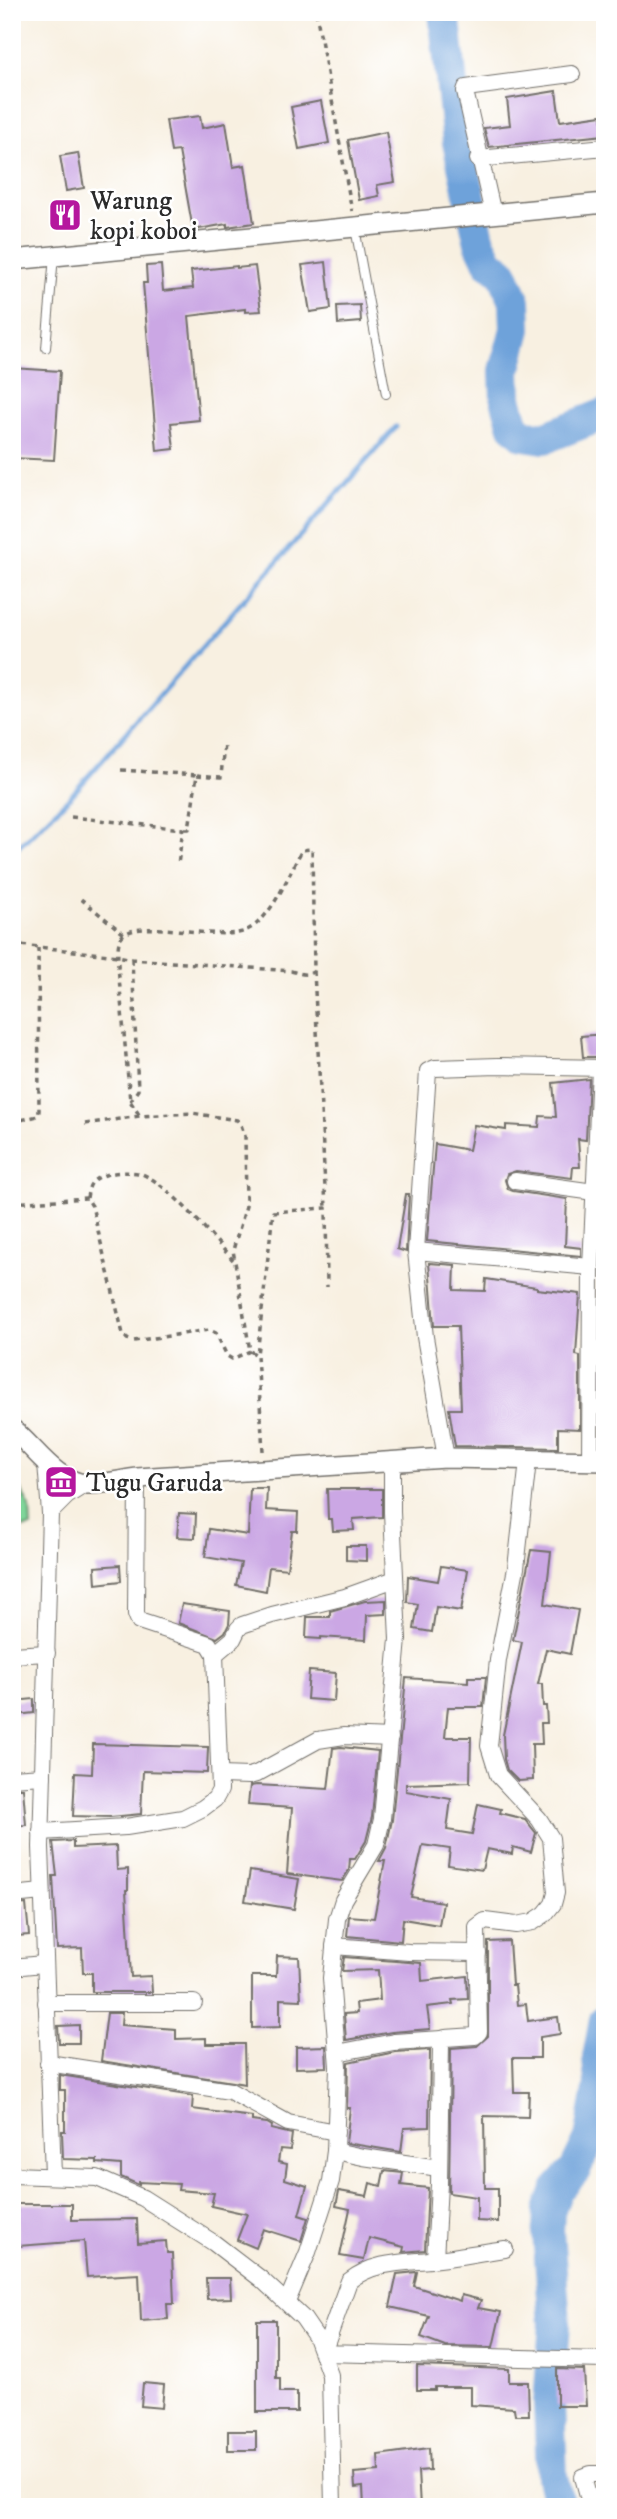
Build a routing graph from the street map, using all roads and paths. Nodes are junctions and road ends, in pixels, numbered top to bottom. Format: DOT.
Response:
graph roads {
  1 [pos="316,12"];
  2 [pos="572,74"];
  3 [pos="605,147"];
  4 [pos="479,162"];
  5 [pos="605,203"];
  6 [pos="492,211"];
  7 [pos="355,227"];
  8 [pos="54,256"];
  9 [pos="12,260"];
  10 [pos="46,348"];
  11 [pos="386,394"];
  12 [pos="224,743"];
  13 [pos="121,770"];
  14 [pos="197,775"];
  15 [pos="71,817"];
  16 [pos="183,829"];
  17 [pos="178,864"];
  18 [pos="82,899"];
  19 [pos="124,934"];
  20 [pos="12,944"];
  21 [pos="38,948"];
  22 [pos="118,956"];
  23 [pos="132,960"];
  24 [pos="314,971"];
  25 [pos="602,1068"];
  26 [pos="130,1101"];
  27 [pos="140,1116"];
  28 [pos="12,1122"];
  29 [pos="85,1124"];
  30 [pos="514,1181"];
  31 [pos="594,1192"];
  32 [pos="87,1198"];
  33 [pos="12,1203"];
  34 [pos="326,1208"];
  35 [pos="415,1251"];
  36 [pos="234,1262"];
  37 [pos="591,1267"];
  38 [pos="327,1287"];
  39 [pos="250,1351"];
  40 [pos="257,1355"];
  41 [pos="12,1429"];
  42 [pos="446,1458"];
  43 [pos="528,1461"];
  44 [pos="598,1461"];
  45 [pos="392,1462"];
  46 [pos="46,1463"];
  47 [pos="264,1471"];
  48 [pos="137,1478"];
  49 [pos="86,1484"];
  50 [pos="50,1513"];
  51 [pos="395,1579"];
  52 [pos="47,1653"];
  53 [pos="215,1654"];
  54 [pos="12,1655"];
  55 [pos="390,1738"];
  56 [pos="221,1775"];
  57 [pos="43,1776"];
  58 [pos="12,1778"];
  59 [pos="41,1832"];
  60 [pos="42,1892"];
  61 [pos="12,1895"];
  62 [pos="334,1946"];
  63 [pos="478,1954"];
  64 [pos="43,1964"];
  65 [pos="12,1966"];
  66 [pos="47,2003"];
  67 [pos="194,2003"];
  68 [pos="442,2039"];
  69 [pos="337,2053"];
  70 [pos="48,2063"];
  71 [pos="336,2132"];
  72 [pos="335,2151"];
  73 [pos="439,2168"];
  74 [pos="12,2175"];
  75 [pos="52,2175"];
  76 [pos="505,2249"];
  77 [pos="435,2259"];
  78 [pos="287,2302"];
  79 [pos="323,2353"];
  80 [pos="605,2360"];
  81 [pos="605,2474"];
  82 [pos="333,2507"];
  83 [pos="591,2507"];
  1 -- 7 [label="path"];
  2 -- 4 [label="street"];
  3 -- 4 [label="street"];
  4 -- 6 [label="street"];
  5 -- 6 [label="street"];
  6 -- 7 [label="street"];
  7 -- 8 [label="street"];
  7 -- 11 [label="lane"];
  8 -- 9 [label="street"];
  8 -- 10 [label="lane"];
  12 -- 14 [label="path"];
  13 -- 14 [label="path"];
  14 -- 16 [label="path"];
  15 -- 16 [label="path"];
  16 -- 17 [label="path"];
  18 -- 19 [label="path"];
  19 -- 22 [label="path"];
  19 -- 24 [label="path"];
  20 -- 21 [label="path"];
  21 -- 22 [label="path"];
  21 -- 28 [label="path"];
  22 -- 23 [label="path"];
  22 -- 26 [label="path"];
  23 -- 24 [label="path"];
  23 -- 26 [label="path"];
  24 -- 34 [label="path"];
  25 -- 31 [label="street"];
  25 -- 35 [label="street"];
  26 -- 27 [label="path"];
  27 -- 29 [label="path"];
  27 -- 36 [label="path"];
  30 -- 31 [label="street"];
  31 -- 37 [label="street"];
  32 -- 33 [label="path"];
  32 -- 36 [label="path"];
  32 -- 39 [label="path"];
  34 -- 38 [label="path"];
  34 -- 40 [label="path"];
  35 -- 37 [label="street"];
  35 -- 42 [label="street"];
  36 -- 39 [label="path"];
  37 -- 44 [label="street"];
  39 -- 40 [label="path"];
  40 -- 47 [label="path"];
  41 -- 46 [label="street"];
  42 -- 43 [label="street"];
  42 -- 45 [label="street"];
  43 -- 44 [label="street"];
  43 -- 63 [label="street"];
  45 -- 47 [label="street"];
  45 -- 51 [label="street"];
  46 -- 49 [label="street"];
  46 -- 50 [label="street"];
  47 -- 48 [label="street"];
  48 -- 49 [label="street"];
  48 -- 53 [label="street"];
  49 -- 50 [label="street"];
  50 -- 52 [label="street"];
  51 -- 53 [label="street"];
  51 -- 55 [label="street"];
  52 -- 54 [label="street"];
  52 -- 57 [label="street"];
  53 -- 56 [label="street"];
  55 -- 56 [label="street"];
  55 -- 62 [label="street"];
  56 -- 59 [label="street"];
  57 -- 58 [label="street"];
  57 -- 59 [label="street"];
  59 -- 60 [label="street"];
  60 -- 61 [label="street"];
  60 -- 64 [label="street"];
  62 -- 63 [label="street"];
  62 -- 69 [label="street"];
  63 -- 68 [label="street"];
  64 -- 65 [label="street"];
  64 -- 66 [label="street"];
  66 -- 67 [label="street"];
  66 -- 70 [label="street"];
  68 -- 69 [label="street"];
  68 -- 73 [label="street"];
  69 -- 71 [label="street"];
  70 -- 71 [label="street"];
  70 -- 75 [label="street"];
  71 -- 72 [label="street"];
  72 -- 73 [label="street"];
  72 -- 78 [label="street"];
  73 -- 77 [label="street"];
  74 -- 75 [label="street"];
  75 -- 78 [label="street"];
  76 -- 77 [label="street"];
  77 -- 79 [label="street"];
  78 -- 79 [label="street"];
  79 -- 80 [label="street"];
  79 -- 82 [label="street"];
  81 -- 83 [label="street"];
}
